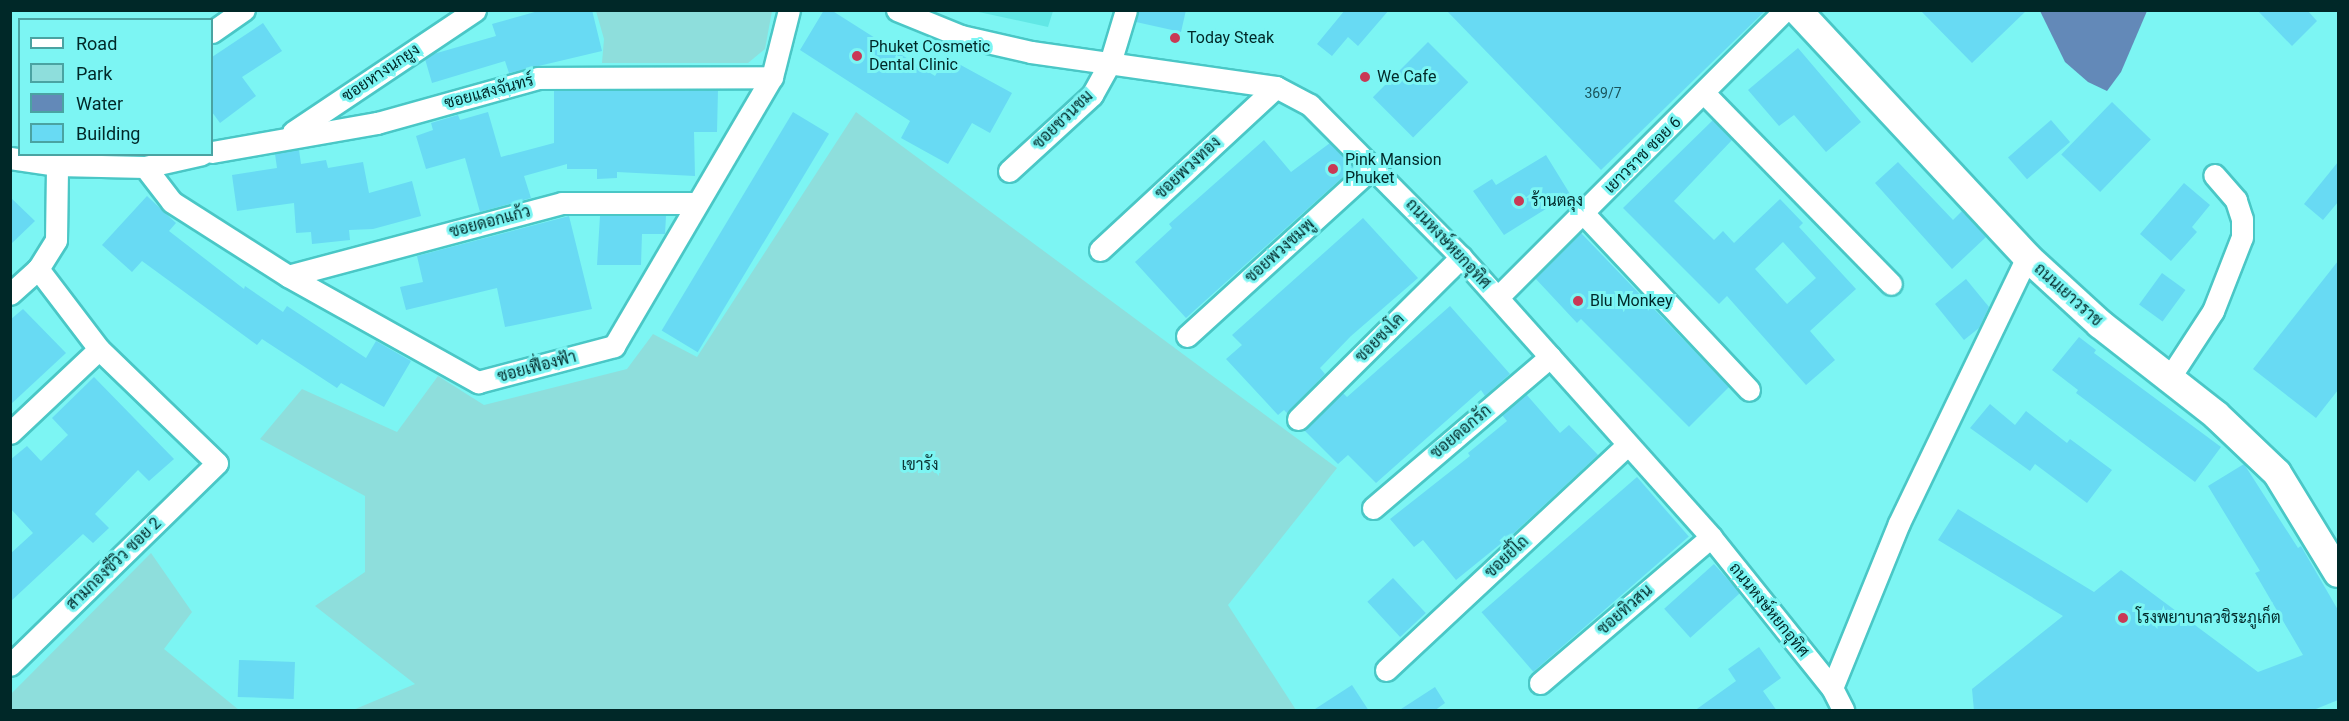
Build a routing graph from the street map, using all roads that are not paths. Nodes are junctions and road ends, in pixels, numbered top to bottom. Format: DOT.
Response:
graph roads {
  1 [pos="244,10"];
  2 [pos="474,10"];
  3 [pos="789,10"];
  4 [pos="897,10"];
  5 [pos="1126,10"];
  6 [pos="1785,10"];
  7 [pos="1797,10"];
  8 [pos="213,31"];
  9 [pos="1110,63"];
  10 [pos="772,77"];
  11 [pos="1276,87"];
  12 [pos="1704,93"];
  13 [pos="287,136"];
  14 [pos="213,152"];
  15 [pos="193,156"];
  16 [pos="16,157"];
  17 [pos="57,165"];
  18 [pos="1374,166"];
  19 [pos="145,167"];
  20 [pos="1009,171"];
  21 [pos="2214,175"];
  22 [pos="696,203"];
  23 [pos="1584,214"];
  24 [pos="1100,250"];
  25 [pos="1461,257"];
  26 [pos="2027,257"];
  27 [pos="38,269"];
  28 [pos="288,276"];
  29 [pos="1891,284"];
  30 [pos="10,294"];
  31 [pos="1498,297"];
  32 [pos="1187,336"];
  33 [pos="99,349"];
  34 [pos="1550,357"];
  35 [pos="2170,377"];
  36 [pos="1749,390"];
  37 [pos="1298,419"];
  38 [pos="10,433"];
  39 [pos="1627,445"];
  40 [pos="1373,508"];
  41 [pos="1711,537"];
  42 [pos="2338,573"];
  43 [pos="10,665"];
  44 [pos="1386,670"];
  45 [pos="1540,683"];
  46 [pos="1832,688"];
  47 [pos="1843,711"];
  1 -- 8 [label="street"];
  2 -- 13 [label="street, ซอยหางนกยูง"];
  3 -- 10 [label="street, ซอยเฟื่องฟ้า"];
  4 -- 9 [label="street, ถนนหงษ์หยกอุทิศ"];
  5 -- 9 [label="street, ซอยชวนชม"];
  6 -- 12 [label="street, เยาวราช ซอย 6"];
  7 -- 26 [label="main road, ถนนเยาวราช"];
  9 -- 11 [label="street, ถนนหงษ์หยกอุทิศ"];
  9 -- 20 [label="street, ซอยชวนชม"];
  10 -- 13 [label="street, ซอยแสงจันทร์"];
  10 -- 22 [label="street, ซอยเฟื่องฟ้า"];
  11 -- 18 [label="street, ถนนหงษ์หยกอุทิศ"];
  11 -- 24 [label="street, ซอยพวงทอง"];
  12 -- 23 [label="street, เยาวราช ซอย 6"];
  12 -- 29 [label="street"];
  13 -- 14 [label="street, ซอยแสงจันทร์"];
  15 -- 19 [label="street"];
  16 -- 17 [label="street"];
  17 -- 19 [label="street"];
  17 -- 27 [label="street"];
  18 -- 25 [label="street, ถนนหงษ์หยกอุทิศ"];
  18 -- 32 [label="street, ซอยพวงชมพู"];
  19 -- 28 [label="street, ซอยเฟื่องฟ้า"];
  21 -- 35 [label="street"];
  22 -- 28 [label="street, ซอยดอกแก้ว"];
  22 -- 28 [label="street, ซอยเฟื่องฟ้า"];
  23 -- 31 [label="street, เยาวราช ซอย 6"];
  23 -- 36 [label="street"];
  25 -- 31 [label="street, ถนนหงษ์หยกอุทิศ"];
  25 -- 37 [label="street, ซอยชงโค"];
  26 -- 35 [label="main road, ถนนเยาวราช"];
  26 -- 46 [label="street"];
  27 -- 30 [label="street"];
  27 -- 33 [label="street"];
  31 -- 34 [label="street, ถนนหงษ์หยกอุทิศ"];
  33 -- 38 [label="street"];
  33 -- 43 [label="street, สามกองซีวิว ซอย 2"];
  34 -- 39 [label="street, ถนนหงษ์หยกอุทิศ"];
  34 -- 40 [label="street, ซอยดอกรัก"];
  35 -- 42 [label="main road, ถนนเยาวราช"];
  39 -- 41 [label="street, ถนนหงษ์หยกอุทิศ"];
  39 -- 44 [label="street, ซอยยี่โถ"];
  41 -- 45 [label="street, ซอยทิวสน"];
  41 -- 46 [label="street, ถนนหงษ์หยกอุทิศ"];
  46 -- 47 [label="street, ถนนหงษ์หยกอุทิศ"];
}
